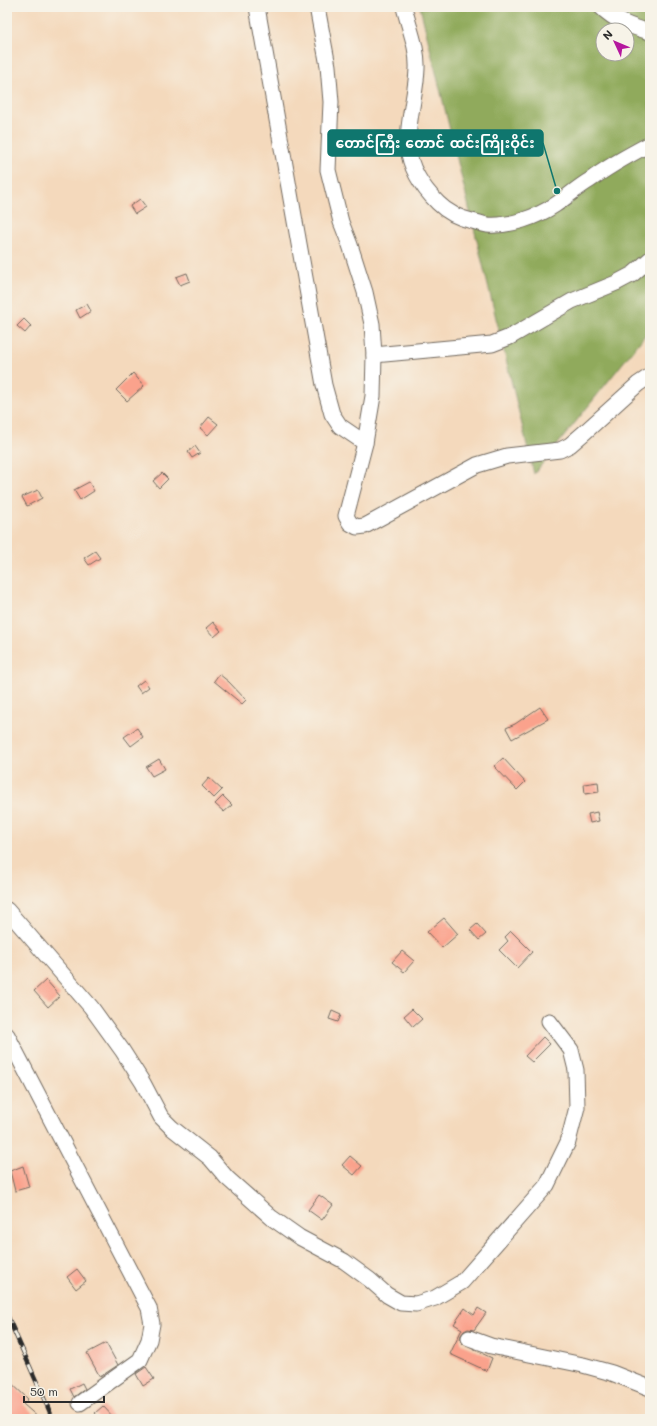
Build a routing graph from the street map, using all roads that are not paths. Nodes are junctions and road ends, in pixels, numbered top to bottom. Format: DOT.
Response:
graph roads {
  1 [pos="257,7"];
  2 [pos="318,7"];
  3 [pos="404,7"];
  4 [pos="601,7"];
  5 [pos="650,32"];
  6 [pos="650,144"];
  7 [pos="650,259"];
  8 [pos="374,355"];
  9 [pos="650,376"];
  10 [pos="365,443"];
  11 [pos="7,910"];
  12 [pos="549,1022"];
  13 [pos="7,1035"];
  14 [pos="469,1338"];
  15 [pos="650,1388"];
  16 [pos="80,1403"];
  1 -- 10 [label="street"];
  2 -- 8 [label="street"];
  3 -- 6 [label="street"];
  4 -- 5 [label="street"];
  7 -- 8 [label="street"];
  8 -- 10 [label="street"];
  9 -- 10 [label="street"];
  11 -- 12 [label="street"];
  13 -- 16 [label="street"];
  14 -- 15 [label="street"];
}
